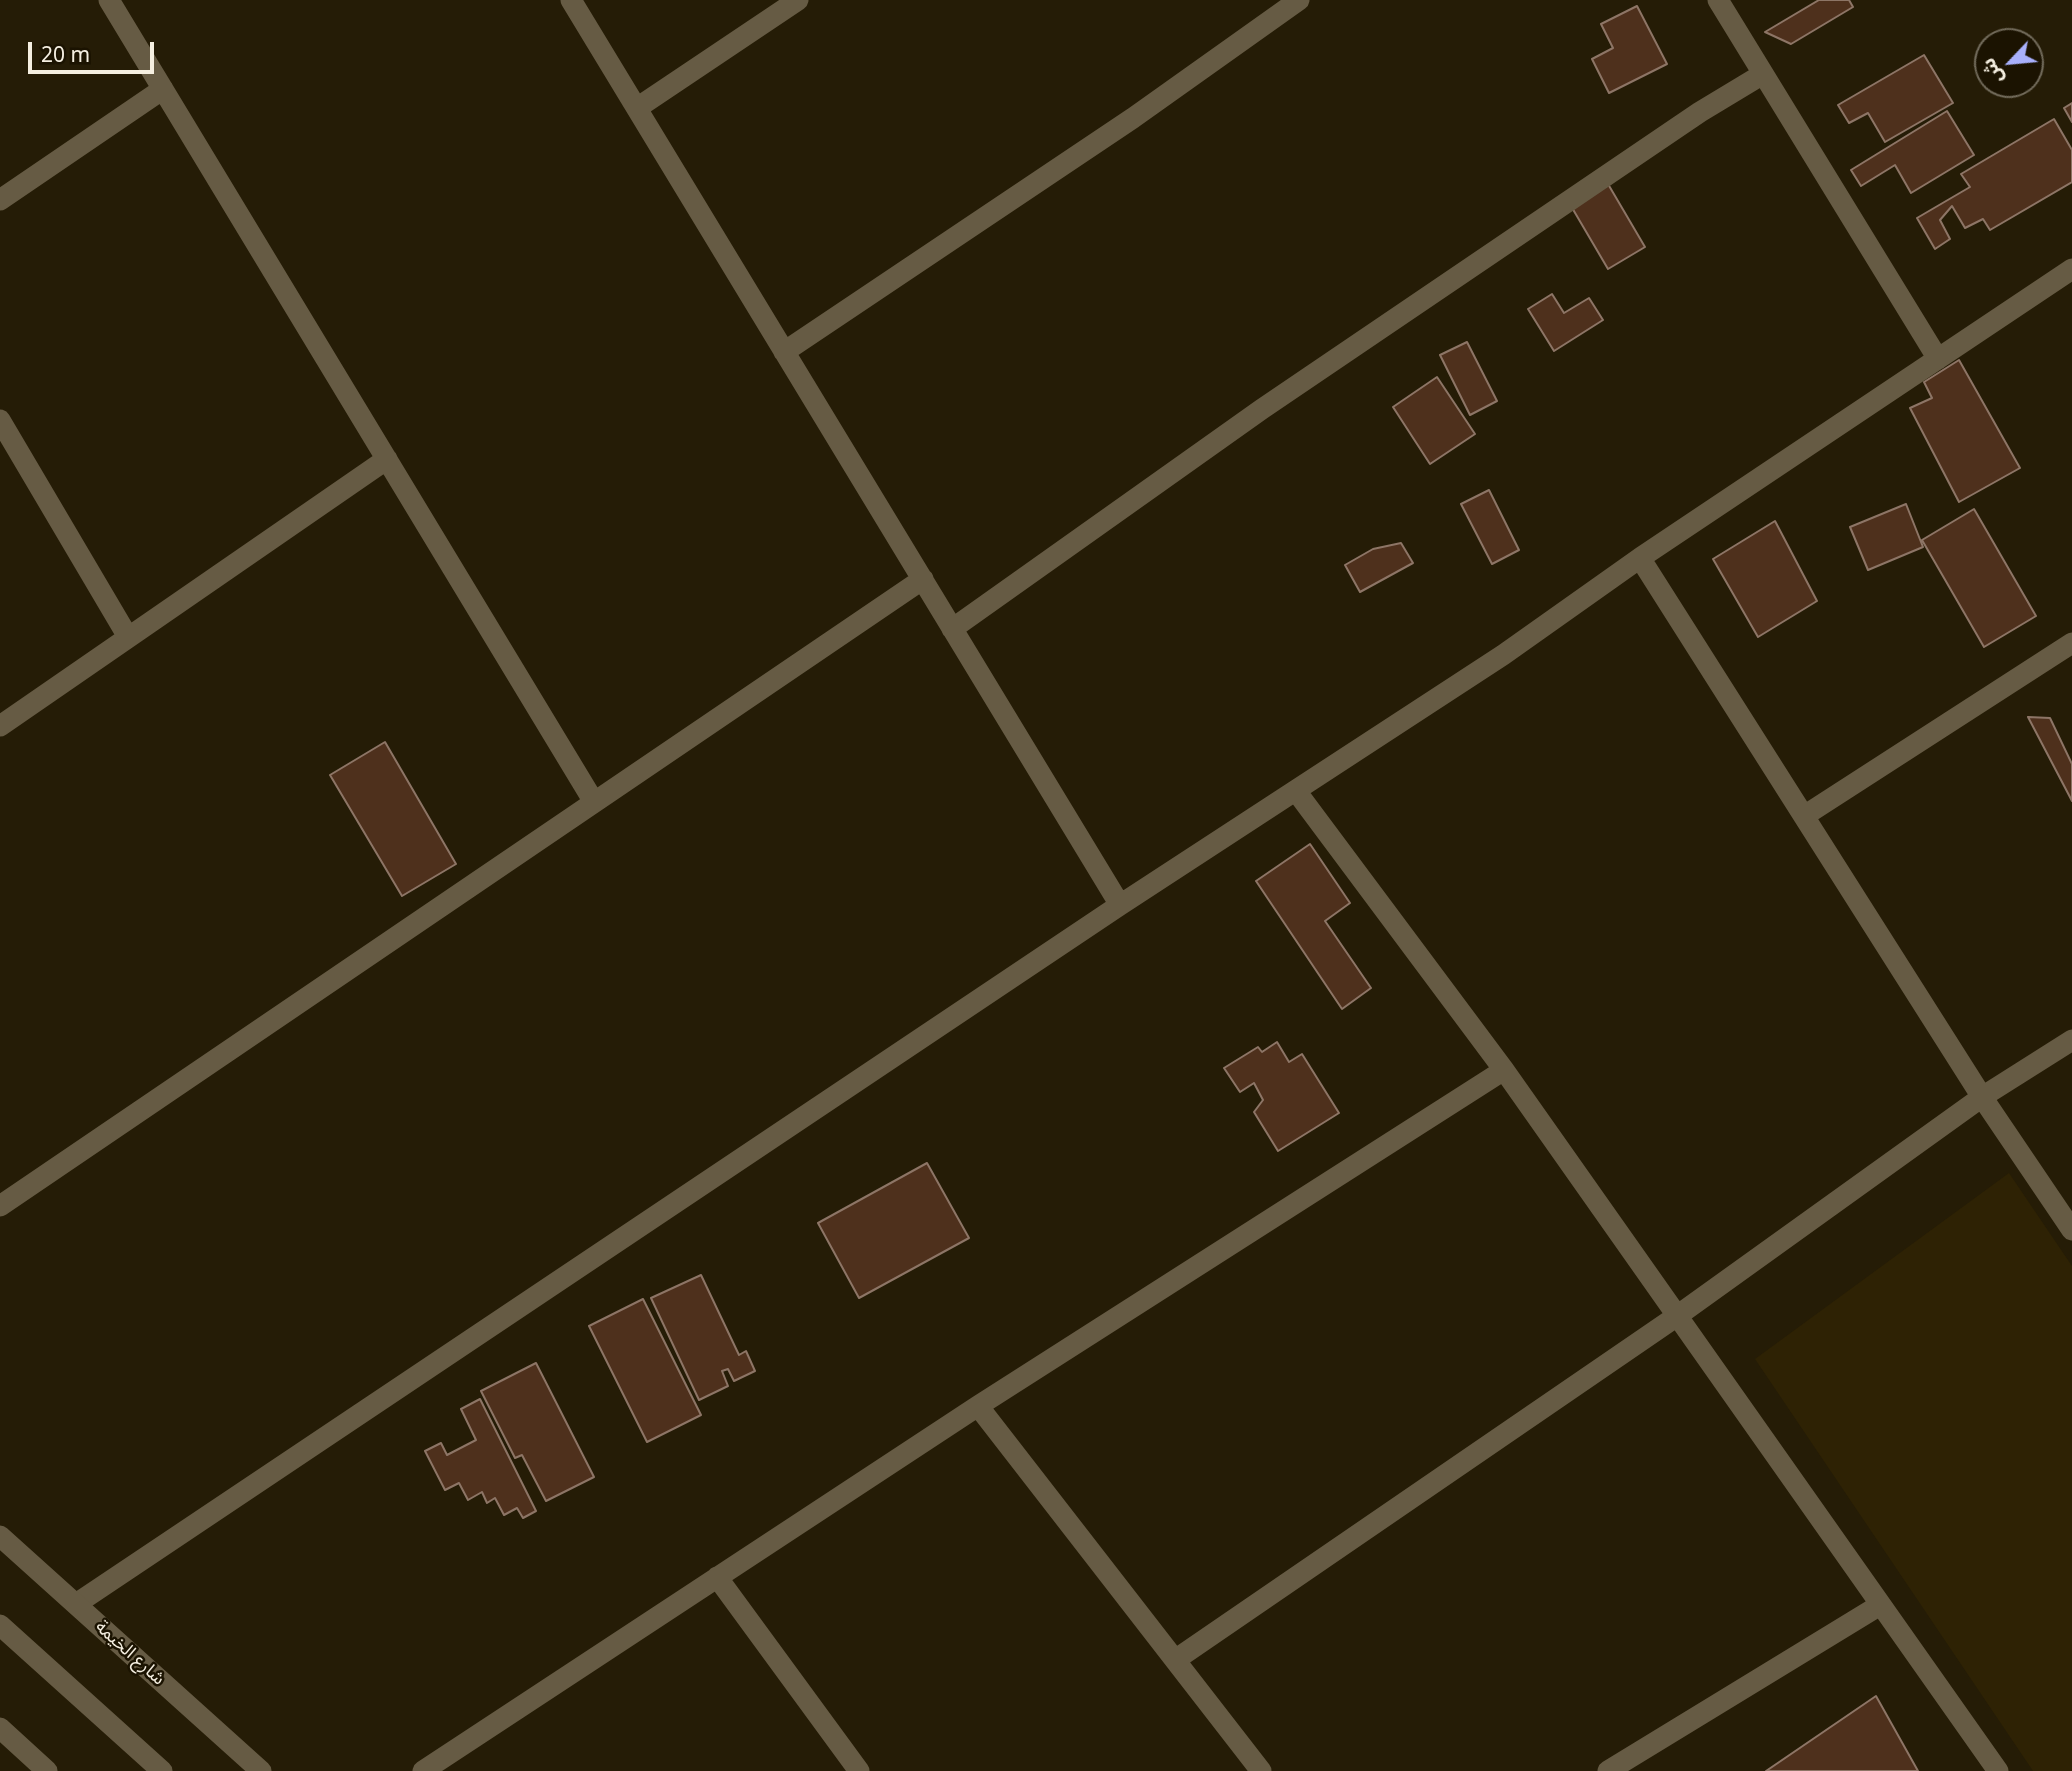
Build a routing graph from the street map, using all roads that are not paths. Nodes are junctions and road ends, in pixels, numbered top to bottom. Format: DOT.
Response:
graph roads {
  1 [pos="108,0"];
  2 [pos="571,0"];
  3 [pos="798,0"];
  4 [pos="1299,0"];
  5 [pos="1718,0"];
  6 [pos="1763,74"];
  7 [pos="163,89"];
  8 [pos="637,108"];
  9 [pos="0,200"];
  10 [pos="2072,269"];
  11 [pos="784,352"];
  12 [pos="1938,359"];
  13 [pos="0,420"];
  14 [pos="387,459"];
  15 [pos="1640,558"];
  16 [pos="923,579"];
  17 [pos="952,629"];
  18 [pos="128,637"];
  19 [pos="2072,643"];
  20 [pos="0,726"];
  21 [pos="1296,791"];
  22 [pos="594,802"];
  23 [pos="1804,816"];
  24 [pos="1120,905"];
  25 [pos="2072,1040"];
  26 [pos="1504,1070"];
  27 [pos="1982,1097"];
  28 [pos="0,1206"];
  29 [pos="2072,1230"];
  30 [pos="1677,1316"];
  31 [pos="978,1406"];
  32 [pos="0,1536"];
  33 [pos="718,1577"];
  34 [pos="76,1604"];
  35 [pos="1880,1605"];
  36 [pos="0,1625"];
  37 [pos="1175,1660"];
  38 [pos="0,1728"];
  39 [pos="47,1771"];
  40 [pos="162,1771"];
  41 [pos="261,1771"];
  42 [pos="423,1771"];
  43 [pos="859,1771"];
  44 [pos="1261,1771"];
  45 [pos="1608,1771"];
  46 [pos="1998,1771"];
  1 -- 7 [label="street"];
  2 -- 8 [label="street"];
  3 -- 8 [label="street"];
  4 -- 11 [label="street"];
  5 -- 6 [label="street"];
  6 -- 12 [label="street"];
  6 -- 17 [label="street"];
  7 -- 9 [label="street"];
  7 -- 14 [label="street"];
  8 -- 11 [label="street"];
  10 -- 12 [label="street"];
  11 -- 16 [label="street"];
  12 -- 15 [label="street"];
  13 -- 18 [label="street"];
  14 -- 18 [label="street"];
  14 -- 22 [label="street"];
  15 -- 21 [label="street"];
  15 -- 23 [label="street"];
  16 -- 17 [label="street"];
  16 -- 22 [label="street"];
  17 -- 24 [label="street"];
  18 -- 20 [label="street"];
  19 -- 23 [label="street"];
  21 -- 24 [label="street"];
  21 -- 26 [label="street"];
  22 -- 28 [label="street"];
  23 -- 27 [label="street"];
  24 -- 34 [label="street"];
  25 -- 27 [label="street"];
  26 -- 30 [label="street"];
  26 -- 31 [label="street"];
  27 -- 29 [label="street"];
  27 -- 30 [label="street"];
  30 -- 35 [label="street"];
  30 -- 37 [label="street"];
  31 -- 33 [label="street"];
  31 -- 37 [label="street"];
  32 -- 34 [label="street, شارع الخيمة"];
  33 -- 42 [label="street"];
  33 -- 43 [label="street"];
  34 -- 41 [label="street, شارع الخيمة"];
  35 -- 45 [label="street"];
  35 -- 46 [label="street"];
  36 -- 40 [label="street"];
  37 -- 44 [label="street"];
  38 -- 39 [label="street"];
}
